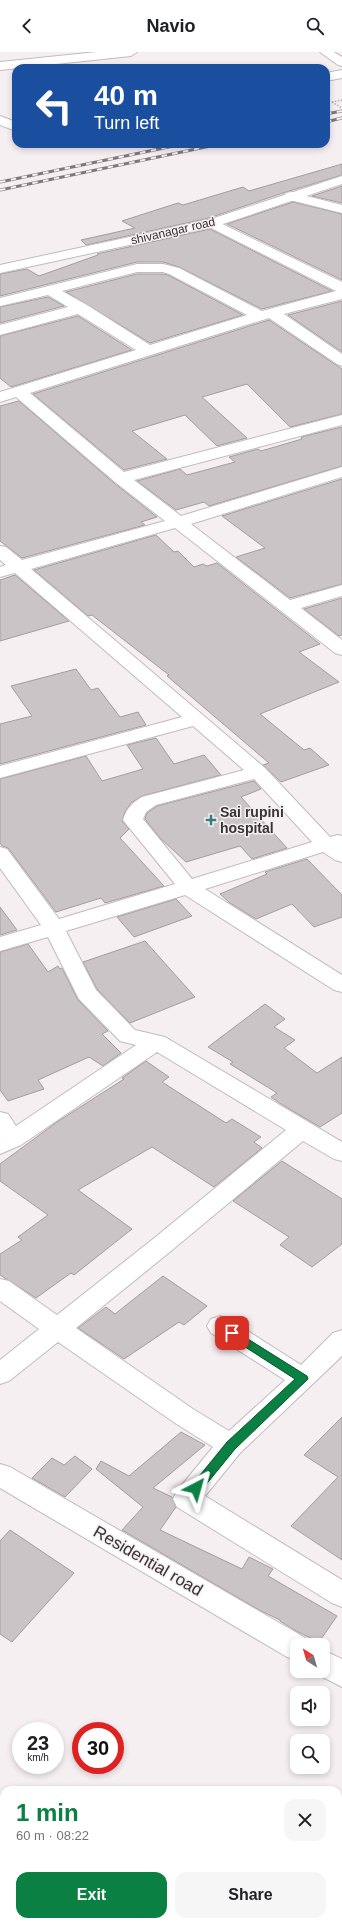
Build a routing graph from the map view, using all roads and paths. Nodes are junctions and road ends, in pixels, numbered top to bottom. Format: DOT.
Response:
graph roads {
  1 [pos="131,52"];
  2 [pos="326,52"];
  3 [pos="342,62"];
  4 [pos="19,64"];
  5 [pos="12,65"];
  6 [pos="0,66"];
  7 [pos="342,74"];
  8 [pos="330,76"];
  9 [pos="342,100"];
  10 [pos="342,108"];
  11 [pos="0,120"];
  12 [pos="12,125"];
  13 [pos="342,180"];
  14 [pos="290,196"];
  15 [pos="342,208"];
  16 [pos="212,223"];
  17 [pos="0,269"];
  18 [pos="342,288"];
  19 [pos="49,289"];
  20 [pos="342,294"];
  21 [pos="0,302"];
  22 [pos="82,308"];
  23 [pos="266,315"];
  24 [pos="0,330"];
  25 [pos="148,351"];
  26 [pos="342,361"];
  27 [pos="6,393"];
  28 [pos="342,420"];
  29 [pos="342,472"];
  30 [pos="121,478"];
  31 [pos="179,522"];
  32 [pos="0,551"];
  33 [pos="20,568"];
  34 [pos="0,572"];
  35 [pos="342,590"];
  36 [pos="287,607"];
  37 [pos="342,649"];
  38 [pos="196,719"];
  39 [pos="0,772"];
  40 [pos="258,772"];
  41 [pos="337,847"];
  42 [pos="0,853"];
  43 [pos="189,888"];
  44 [pos="54,928"];
  45 [pos="0,944"];
  46 [pos="342,985"];
  47 [pos="157,1042"];
  48 [pos="0,1120"];
  49 [pos="302,1129"];
  50 [pos="7,1143"];
  51 [pos="342,1153"];
  52 [pos="0,1288"];
  53 [pos="220,1326"];
  54 [pos="56,1329"];
  55 [pos="338,1349"];
  56 [pos="0,1374"];
  57 [pos="303,1379"];
  58 [pos="231,1445"];
  59 [pos="0,1475"];
  60 [pos="342,1595"];
  61 [pos="290,1644"];
  62 [pos="330,1667"];
  63 [pos="342,1674"];
  1 -- 4 [label="street"];
  2 -- 3 [label="street"];
  5 -- 6 [label="street"];
  7 -- 8 [label="street"];
  9 -- 10 [label="path, bridge"];
  11 -- 12 [label="street"];
  13 -- 14 [label="street, shivanagar road"];
  14 -- 15 [label="street"];
  14 -- 16 [label="street, shivanagar road"];
  16 -- 17 [label="street, shivanagar road"];
  16 -- 18 [label="street"];
  19 -- 21 [label="street"];
  19 -- 22 [label="street"];
  19 -- 23 [label="street"];
  20 -- 23 [label="street"];
  22 -- 24 [label="street"];
  22 -- 25 [label="street"];
  23 -- 25 [label="street"];
  23 -- 26 [label="street"];
  25 -- 27 [label="street"];
  27 -- 30 [label="street"];
  28 -- 30 [label="street"];
  29 -- 31 [label="street"];
  30 -- 31 [label="street"];
  31 -- 33 [label="street"];
  31 -- 36 [label="street"];
  32 -- 33 [label="street"];
  33 -- 34 [label="street"];
  33 -- 38 [label="street"];
  35 -- 36 [label="street"];
  36 -- 37 [label="street"];
  38 -- 39 [label="street"];
  38 -- 40 [label="street"];
  40 -- 41 [label="street"];
  40 -- 43 [label="street"];
  41 -- 43 [label="street"];
  42 -- 44 [label="street"];
  43 -- 44 [label="street"];
  43 -- 46 [label="street"];
  44 -- 45 [label="street"];
  44 -- 47 [label="street"];
  47 -- 49 [label="street"];
  47 -- 50 [label="street"];
  48 -- 50 [label="street"];
  49 -- 51 [label="street"];
  49 -- 54 [label="street"];
  52 -- 54 [label="street"];
  53 -- 57 [label="street"];
  54 -- 56 [label="street"];
  54 -- 58 [label="street"];
  55 -- 57 [label="street"];
  57 -- 58 [label="street"];
  58 -- 60 [label="street"];
  59 -- 61 [label="street, Residential road"];
  62 -- 63 [label="street"];
}
